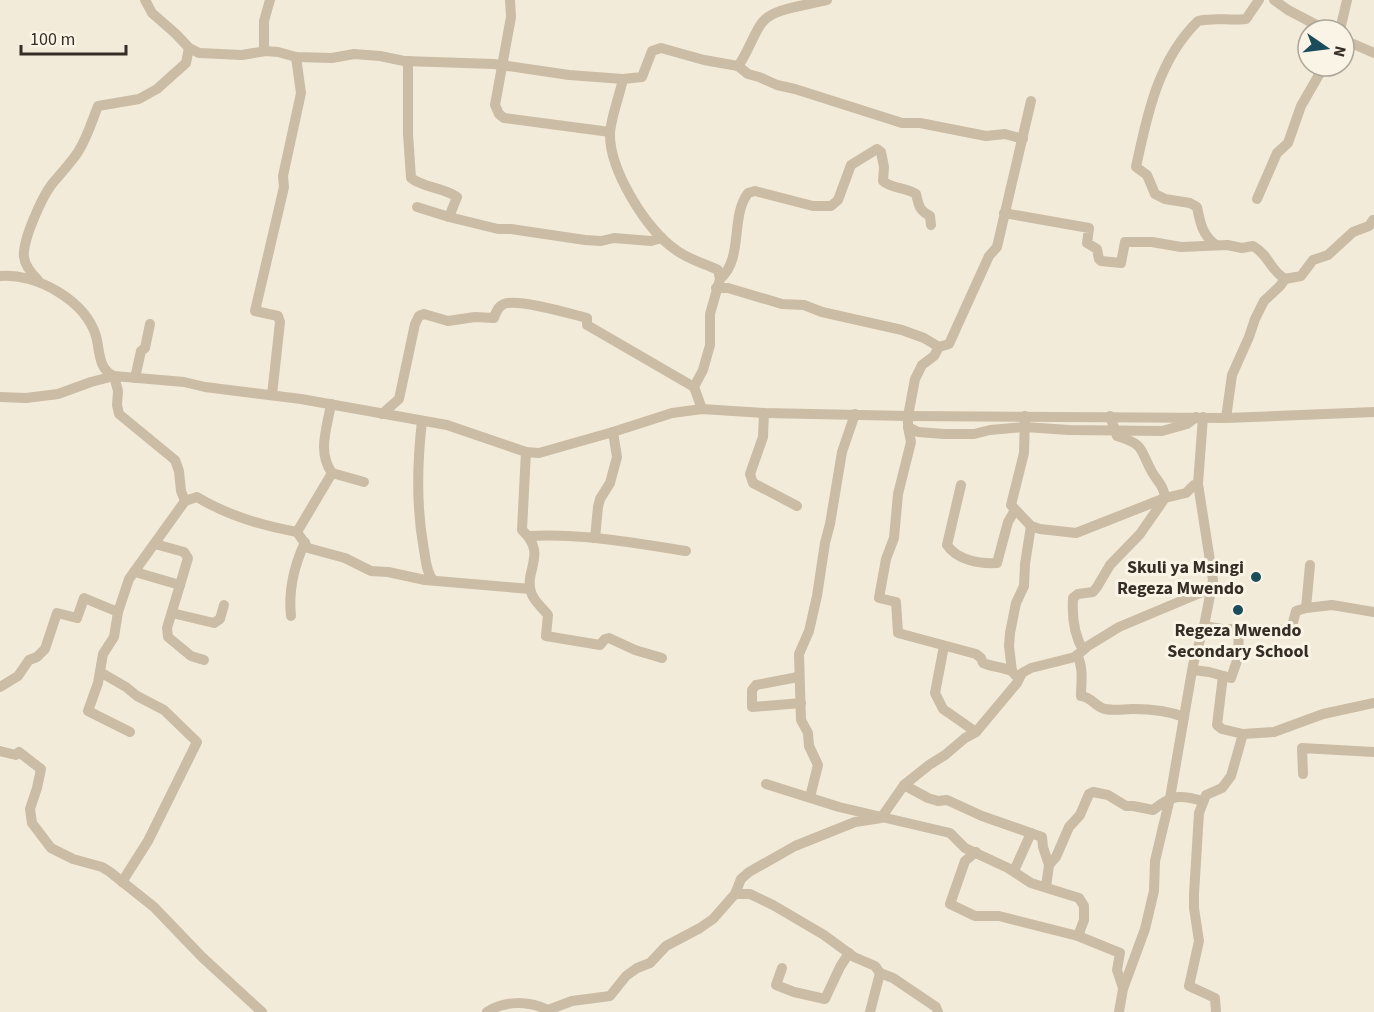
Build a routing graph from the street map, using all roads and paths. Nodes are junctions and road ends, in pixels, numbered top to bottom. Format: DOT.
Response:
graph roads {
  1 [pos="145,0"];
  2 [pos="270,0"];
  3 [pos="510,0"];
  4 [pos="827,0"];
  5 [pos="1259,0"];
  6 [pos="1274,0"];
  7 [pos="1347,0"];
  8 [pos="1303,18"];
  9 [pos="1343,18"];
  10 [pos="1356,45"];
  11 [pos="189,48"];
  12 [pos="264,51"];
  13 [pos="1374,53"];
  14 [pos="296,57"];
  15 [pos="408,61"];
  16 [pos="503,66"];
  17 [pos="738,66"];
  18 [pos="1317,78"];
  19 [pos="623,79"];
  20 [pos="1031,101"];
  21 [pos="610,132"];
  22 [pos="1023,139"];
  23 [pos="1257,199"];
  24 [pos="417,207"];
  25 [pos="1004,213"];
  26 [pos="449,217"];
  27 [pos="1373,220"];
  28 [pos="931,225"];
  29 [pos="662,238"];
  30 [pos="1216,245"];
  31 [pos="0,276"];
  32 [pos="1285,279"];
  33 [pos="39,282"];
  34 [pos="718,284"];
  35 [pos="150,324"];
  36 [pos="939,347"];
  37 [pos="114,375"];
  38 [pos="135,378"];
  39 [pos="694,387"];
  40 [pos="272,395"];
  41 [pos="0,398"];
  42 [pos="331,404"];
  43 [pos="702,409"];
  44 [pos="1374,412"];
  45 [pos="764,413"];
  46 [pos="382,414"];
  47 [pos="855,414"];
  48 [pos="1110,416"];
  49 [pos="1200,417"];
  50 [pos="1226,418"];
  51 [pos="422,421"];
  52 [pos="1025,421"];
  53 [pos="908,422"];
  54 [pos="1114,430"];
  55 [pos="613,432"];
  56 [pos="526,452"];
  57 [pos="332,473"];
  58 [pos="364,482"];
  59 [pos="1198,484"];
  60 [pos="961,485"];
  61 [pos="1166,498"];
  62 [pos="185,501"];
  63 [pos="797,506"];
  64 [pos="1015,510"];
  65 [pos="1031,526"];
  66 [pos="297,532"];
  67 [pos="529,536"];
  68 [pos="595,538"];
  69 [pos="305,542"];
  70 [pos="155,543"];
  71 [pos="686,551"];
  72 [pos="1310,565"];
  73 [pos="135,572"];
  74 [pos="433,580"];
  75 [pos="180,585"];
  76 [pos="1212,588"];
  77 [pos="530,590"];
  78 [pos="224,604"];
  79 [pos="1306,608"];
  80 [pos="118,612"];
  81 [pos="1374,612"];
  82 [pos="172,613"];
  83 [pos="291,615"];
  84 [pos="1204,626"];
  85 [pos="1239,629"];
  86 [pos="944,646"];
  87 [pos="1080,653"];
  88 [pos="662,658"];
  89 [pos="204,660"];
  90 [pos="1193,670"];
  91 [pos="100,672"];
  92 [pos="1015,675"];
  93 [pos="1223,676"];
  94 [pos="798,677"];
  95 [pos="0,687"];
  96 [pos="801,703"];
  97 [pos="1374,703"];
  98 [pos="1185,717"];
  99 [pos="130,732"];
  100 [pos="976,732"];
  101 [pos="1243,734"];
  102 [pos="0,751"];
  103 [pos="1374,752"];
  104 [pos="1303,774"];
  105 [pos="766,784"];
  106 [pos="904,785"];
  107 [pos="810,797"];
  108 [pos="1170,798"];
  109 [pos="1203,801"];
  110 [pos="881,818"];
  111 [pos="1036,835"];
  112 [pos="1062,844"];
  113 [pos="976,852"];
  114 [pos="1049,865"];
  115 [pos="1014,872"];
  116 [pos="122,882"];
  117 [pos="1046,887"];
  118 [pos="735,894"];
  119 [pos="1078,936"];
  120 [pos="1137,950"];
  121 [pos="849,953"];
  122 [pos="1120,953"];
  123 [pos="782,968"];
  124 [pos="880,973"];
  125 [pos="1123,989"];
  126 [pos="548,1011"];
  127 [pos="262,1012"];
  128 [pos="487,1012"];
  129 [pos="870,1012"];
  130 [pos="938,1012"];
  131 [pos="1119,1012"];
  132 [pos="1216,1012"];
  1 -- 11 [label="street"];
  2 -- 12 [label="street"];
  3 -- 16 [label="street"];
  4 -- 17 [label="street"];
  5 -- 30 [label="street"];
  6 -- 8 [label="street"];
  7 -- 9 [label="street"];
  10 -- 13 [label="street"];
  11 -- 12 [label="street"];
  11 -- 33 [label="street"];
  12 -- 14 [label="street"];
  14 -- 15 [label="street"];
  14 -- 40 [label="street"];
  15 -- 16 [label="street"];
  15 -- 26 [label="street"];
  16 -- 19 [label="street"];
  16 -- 21 [label="street"];
  17 -- 19 [label="street"];
  17 -- 22 [label="street"];
  18 -- 23 [label="street"];
  19 -- 21 [label="street"];
  20 -- 22 [label="street"];
  21 -- 29 [label="street"];
  22 -- 25 [label="street"];
  24 -- 26 [label="street"];
  25 -- 30 [label="street"];
  25 -- 36 [label="street"];
  26 -- 29 [label="street"];
  27 -- 32 [label="street"];
  28 -- 34 [label="street"];
  29 -- 34 [label="street"];
  30 -- 32 [label="street"];
  31 -- 33 [label="street"];
  32 -- 50 [label="street"];
  33 -- 37 [label="street"];
  34 -- 36 [label="street"];
  34 -- 39 [label="street"];
  35 -- 38 [label="street"];
  36 -- 53 [label="street"];
  37 -- 38 [label="street"];
  37 -- 41 [label="street"];
  37 -- 62 [label="street"];
  38 -- 40 [label="street"];
  39 -- 43 [label="street"];
  39 -- 46 [label="street"];
  40 -- 42 [label="street"];
  42 -- 46 [label="street"];
  42 -- 57 [label="street"];
  43 -- 45 [label="street"];
  43 -- 55 [label="street"];
  44 -- 50 [label="street"];
  45 -- 47 [label="street"];
  45 -- 63 [label="street"];
  46 -- 51 [label="street"];
  47 -- 53 [label="street"];
  47 -- 94 [label="street"];
  48 -- 49 [label="street"];
  48 -- 52 [label="street"];
  48 -- 54 [label="street"];
  49 -- 50 [label="street"];
  49 -- 54 [label="street"];
  49 -- 59 [label="street"];
  51 -- 56 [label="street"];
  51 -- 74 [label="street"];
  52 -- 53 [label="street"];
  52 -- 53 [label="street"];
  52 -- 54 [label="street"];
  52 -- 64 [label="street"];
  53 -- 86 [label="street"];
  54 -- 61 [label="street"];
  55 -- 56 [label="street"];
  55 -- 68 [label="street"];
  56 -- 67 [label="street"];
  57 -- 58 [label="street"];
  57 -- 66 [label="street"];
  59 -- 61 [label="street"];
  59 -- 76 [label="street"];
  60 -- 64 [label="street"];
  61 -- 65 [label="street"];
  61 -- 87 [label="street"];
  62 -- 66 [label="street"];
  62 -- 70 [label="street"];
  64 -- 65 [label="street"];
  65 -- 92 [label="street"];
  66 -- 69 [label="street"];
  67 -- 68 [label="street"];
  67 -- 77 [label="street"];
  68 -- 71 [label="street"];
  69 -- 74 [label="street"];
  69 -- 83 [label="street"];
  70 -- 73 [label="street"];
  70 -- 75 [label="street"];
  72 -- 79 [label="street"];
  73 -- 75 [label="street"];
  73 -- 80 [label="street"];
  74 -- 77 [label="street"];
  75 -- 82 [label="street"];
  76 -- 84 [label="street"];
  76 -- 87 [label="street"];
  77 -- 88 [label="street"];
  78 -- 82 [label="street"];
  79 -- 81 [label="street"];
  79 -- 85 [label="street"];
  80 -- 91 [label="street"];
  80 -- 95 [label="street"];
  82 -- 89 [label="street"];
  84 -- 85 [label="street"];
  84 -- 90 [label="street"];
  85 -- 93 [label="street"];
  86 -- 92 [label="street"];
  86 -- 100 [label="street"];
  87 -- 92 [label="street"];
  87 -- 98 [label="street"];
  90 -- 93 [label="street"];
  90 -- 98 [label="street"];
  91 -- 99 [label="street"];
  91 -- 116 [label="street"];
  92 -- 100 [label="street"];
  93 -- 101 [label="street"];
  94 -- 96 [label="street"];
  94 -- 96 [label="street"];
  96 -- 107 [label="street"];
  97 -- 101 [label="street"];
  98 -- 108 [label="street"];
  100 -- 106 [label="street"];
  101 -- 109 [label="street"];
  102 -- 116 [label="street"];
  103 -- 104 [label="street"];
  105 -- 107 [label="street"];
  106 -- 110 [label="street"];
  106 -- 111 [label="street"];
  107 -- 110 [label="street"];
  108 -- 109 [label="street"];
  108 -- 112 [label="street"];
  108 -- 120 [label="street"];
  109 -- 132 [label="street"];
  110 -- 113 [label="street"];
  110 -- 118 [label="street"];
  111 -- 112 [label="street"];
  111 -- 114 [label="street"];
  111 -- 115 [label="street"];
  112 -- 114 [label="street"];
  113 -- 115 [label="street"];
  113 -- 119 [label="street"];
  114 -- 117 [label="street"];
  115 -- 117 [label="street"];
  116 -- 127 [label="street"];
  117 -- 119 [label="street"];
  118 -- 121 [label="street"];
  118 -- 126 [label="street"];
  119 -- 122 [label="street"];
  120 -- 122 [label="street"];
  120 -- 125 [label="street"];
  121 -- 123 [label="street"];
  121 -- 124 [label="street"];
  122 -- 125 [label="street"];
  124 -- 129 [label="street"];
  124 -- 130 [label="street"];
  125 -- 131 [label="street"];
  126 -- 128 [label="street"];
}
